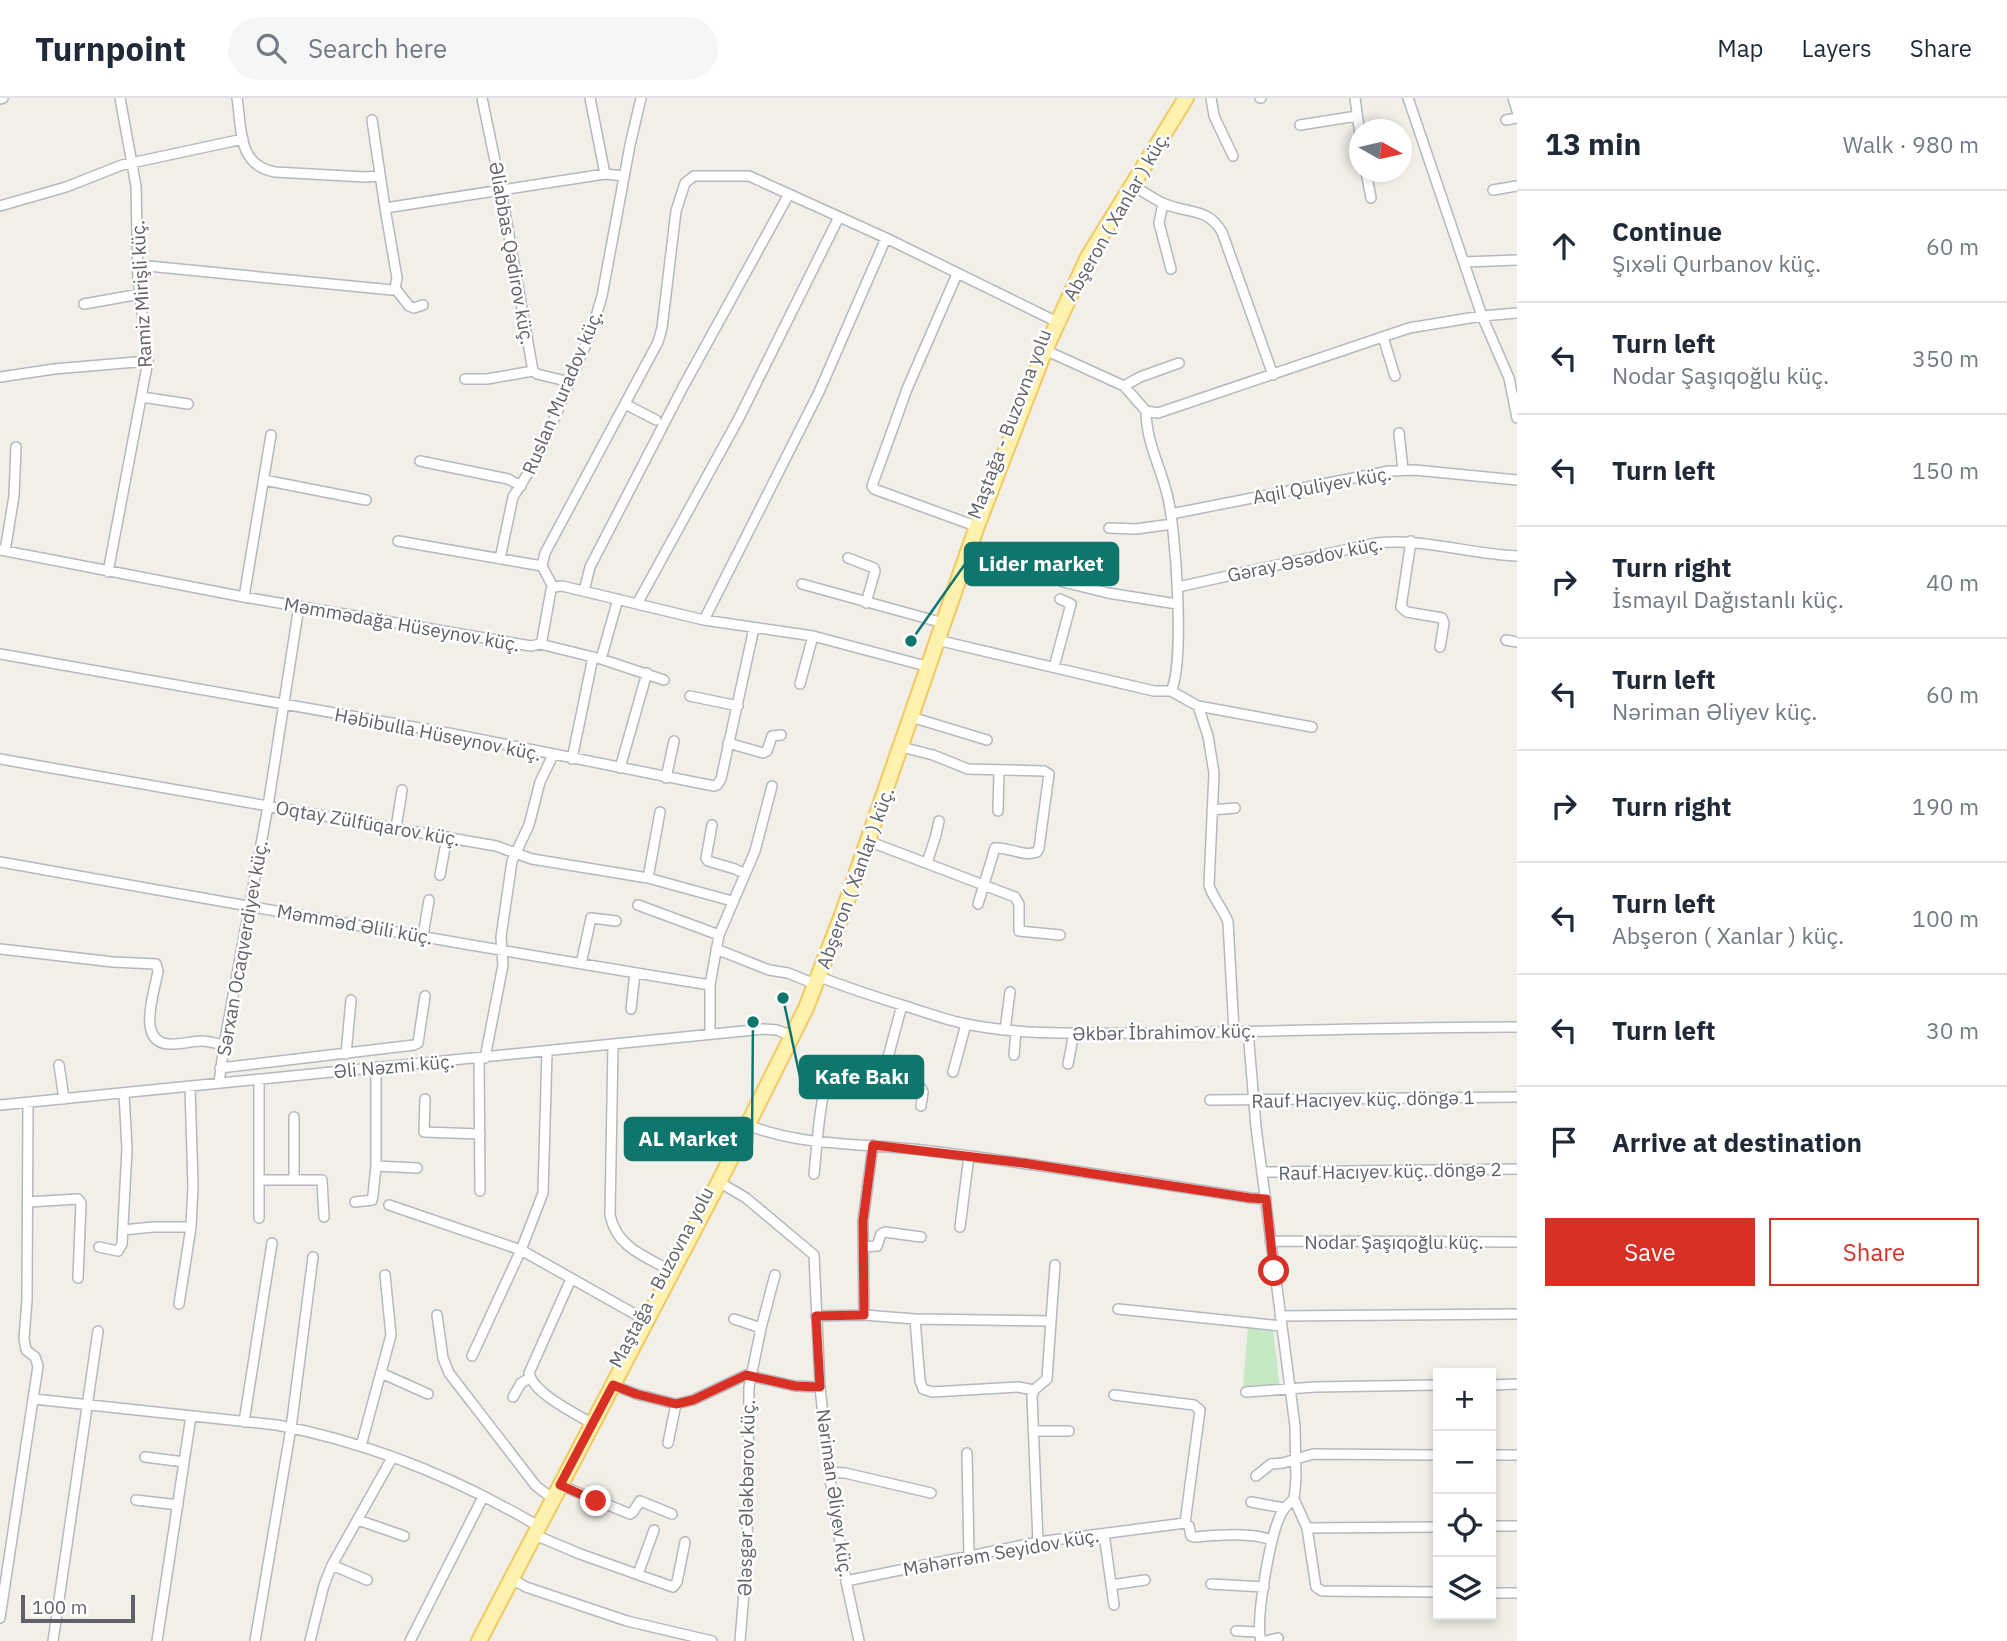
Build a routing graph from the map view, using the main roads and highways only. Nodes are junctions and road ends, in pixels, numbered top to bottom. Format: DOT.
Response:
graph roads {
  1 [pos="1178,98"];
  2 [pos="1186,98"];
  3 [pos="1054,320"];
  4 [pos="815,979"];
  5 [pos="790,1036"];
  6 [pos="534,1529"];
  7 [pos="472,1641"];
  8 [pos="480,1641"];
  1 -- 3 [label="main road, Maştağa - Buzovna yolu"];
  2 -- 3 [label="main road, Abşeron ( Xanlar ) küç."];
  3 -- 4 [label="main road, Abşeron ( Xanlar ) küç."];
  3 -- 4 [label="main road, Maştağa - Buzovna yolu"];
  4 -- 5 [label="main road, Maştağa - Buzovna yolu"];
  5 -- 6 [label="main road"];
  5 -- 6 [label="main road, Maştağa - Buzovna yolu"];
  6 -- 7 [label="main road, Maştağa - Buzovna yolu"];
  6 -- 8 [label="main road"];
}
